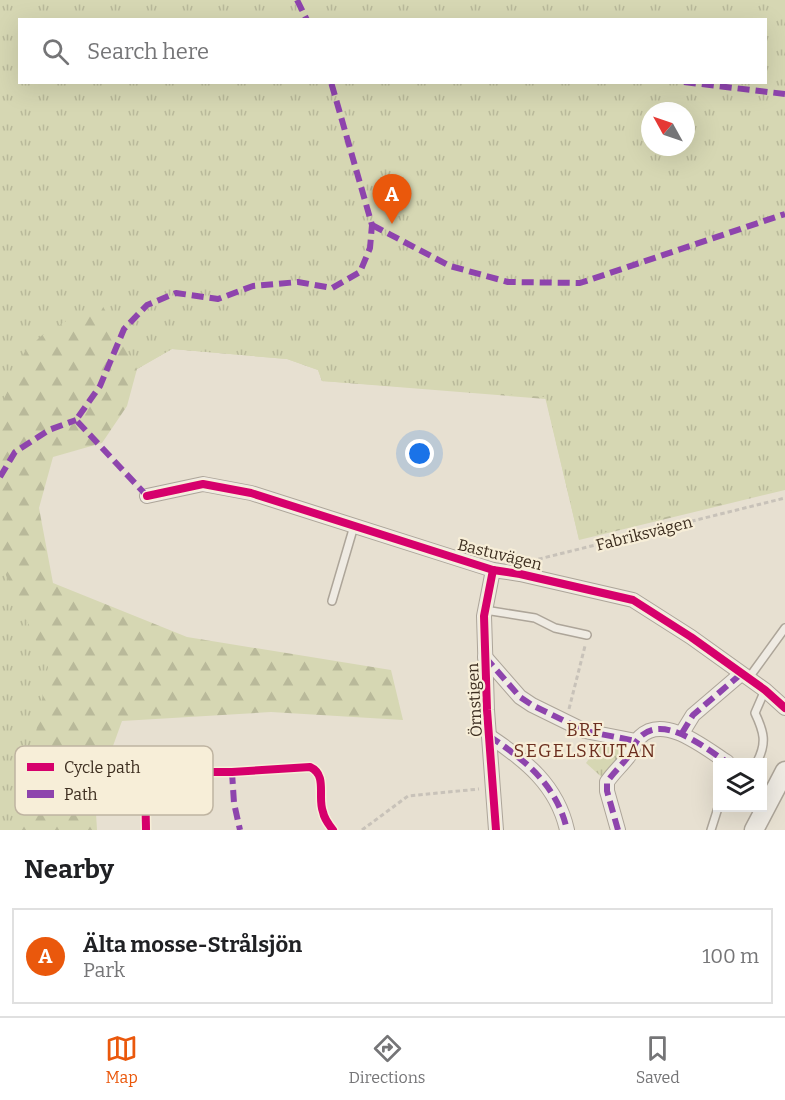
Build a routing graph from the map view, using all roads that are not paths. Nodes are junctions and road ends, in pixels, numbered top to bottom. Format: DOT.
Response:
graph roads {
  1 [pos="147,496"];
  2 [pos="354,526"];
  3 [pos="498,571"];
  4 [pos="332,601"];
  5 [pos="485,610"];
  6 [pos="785,628"];
  7 [pos="587,635"];
  8 [pos="485,657"];
  9 [pos="745,677"];
  10 [pos="765,690"];
  11 [pos="785,708"];
  12 [pos="682,733"];
  13 [pos="489,736"];
  14 [pos="636,741"];
  15 [pos="721,758"];
  16 [pos="759,758"];
  17 [pos="785,771"];
  18 [pos="716,812"];
  19 [pos="496,830"];
  20 [pos="567,830"];
  21 [pos="618,830"];
  22 [pos="711,830"];
  23 [pos="754,830"];
  1 -- 2 [label="street, Bastuvägen"];
  2 -- 3 [label="street, Bastuvägen"];
  2 -- 4 [label="lane"];
  3 -- 5 [label="street, Örnstigen"];
  3 -- 9 [label="street, Bastuvägen"];
  5 -- 7 [label="lane"];
  5 -- 8 [label="street, Örnstigen"];
  6 -- 9 [label="lane"];
  8 -- 13 [label="street, Örnstigen"];
  8 -- 14 [label="street"];
  9 -- 10 [label="street, Bastuvägen"];
  9 -- 12 [label="street"];
  10 -- 11 [label="street, Bastuvägen"];
  10 -- 16 [label="lane"];
  12 -- 14 [label="street"];
  12 -- 15 [label="street"];
  13 -- 19 [label="street, Örnstigen"];
  13 -- 20 [label="street"];
  14 -- 21 [label="street"];
  17 -- 23 [label="street"];
  18 -- 22 [label="lane"];
}
